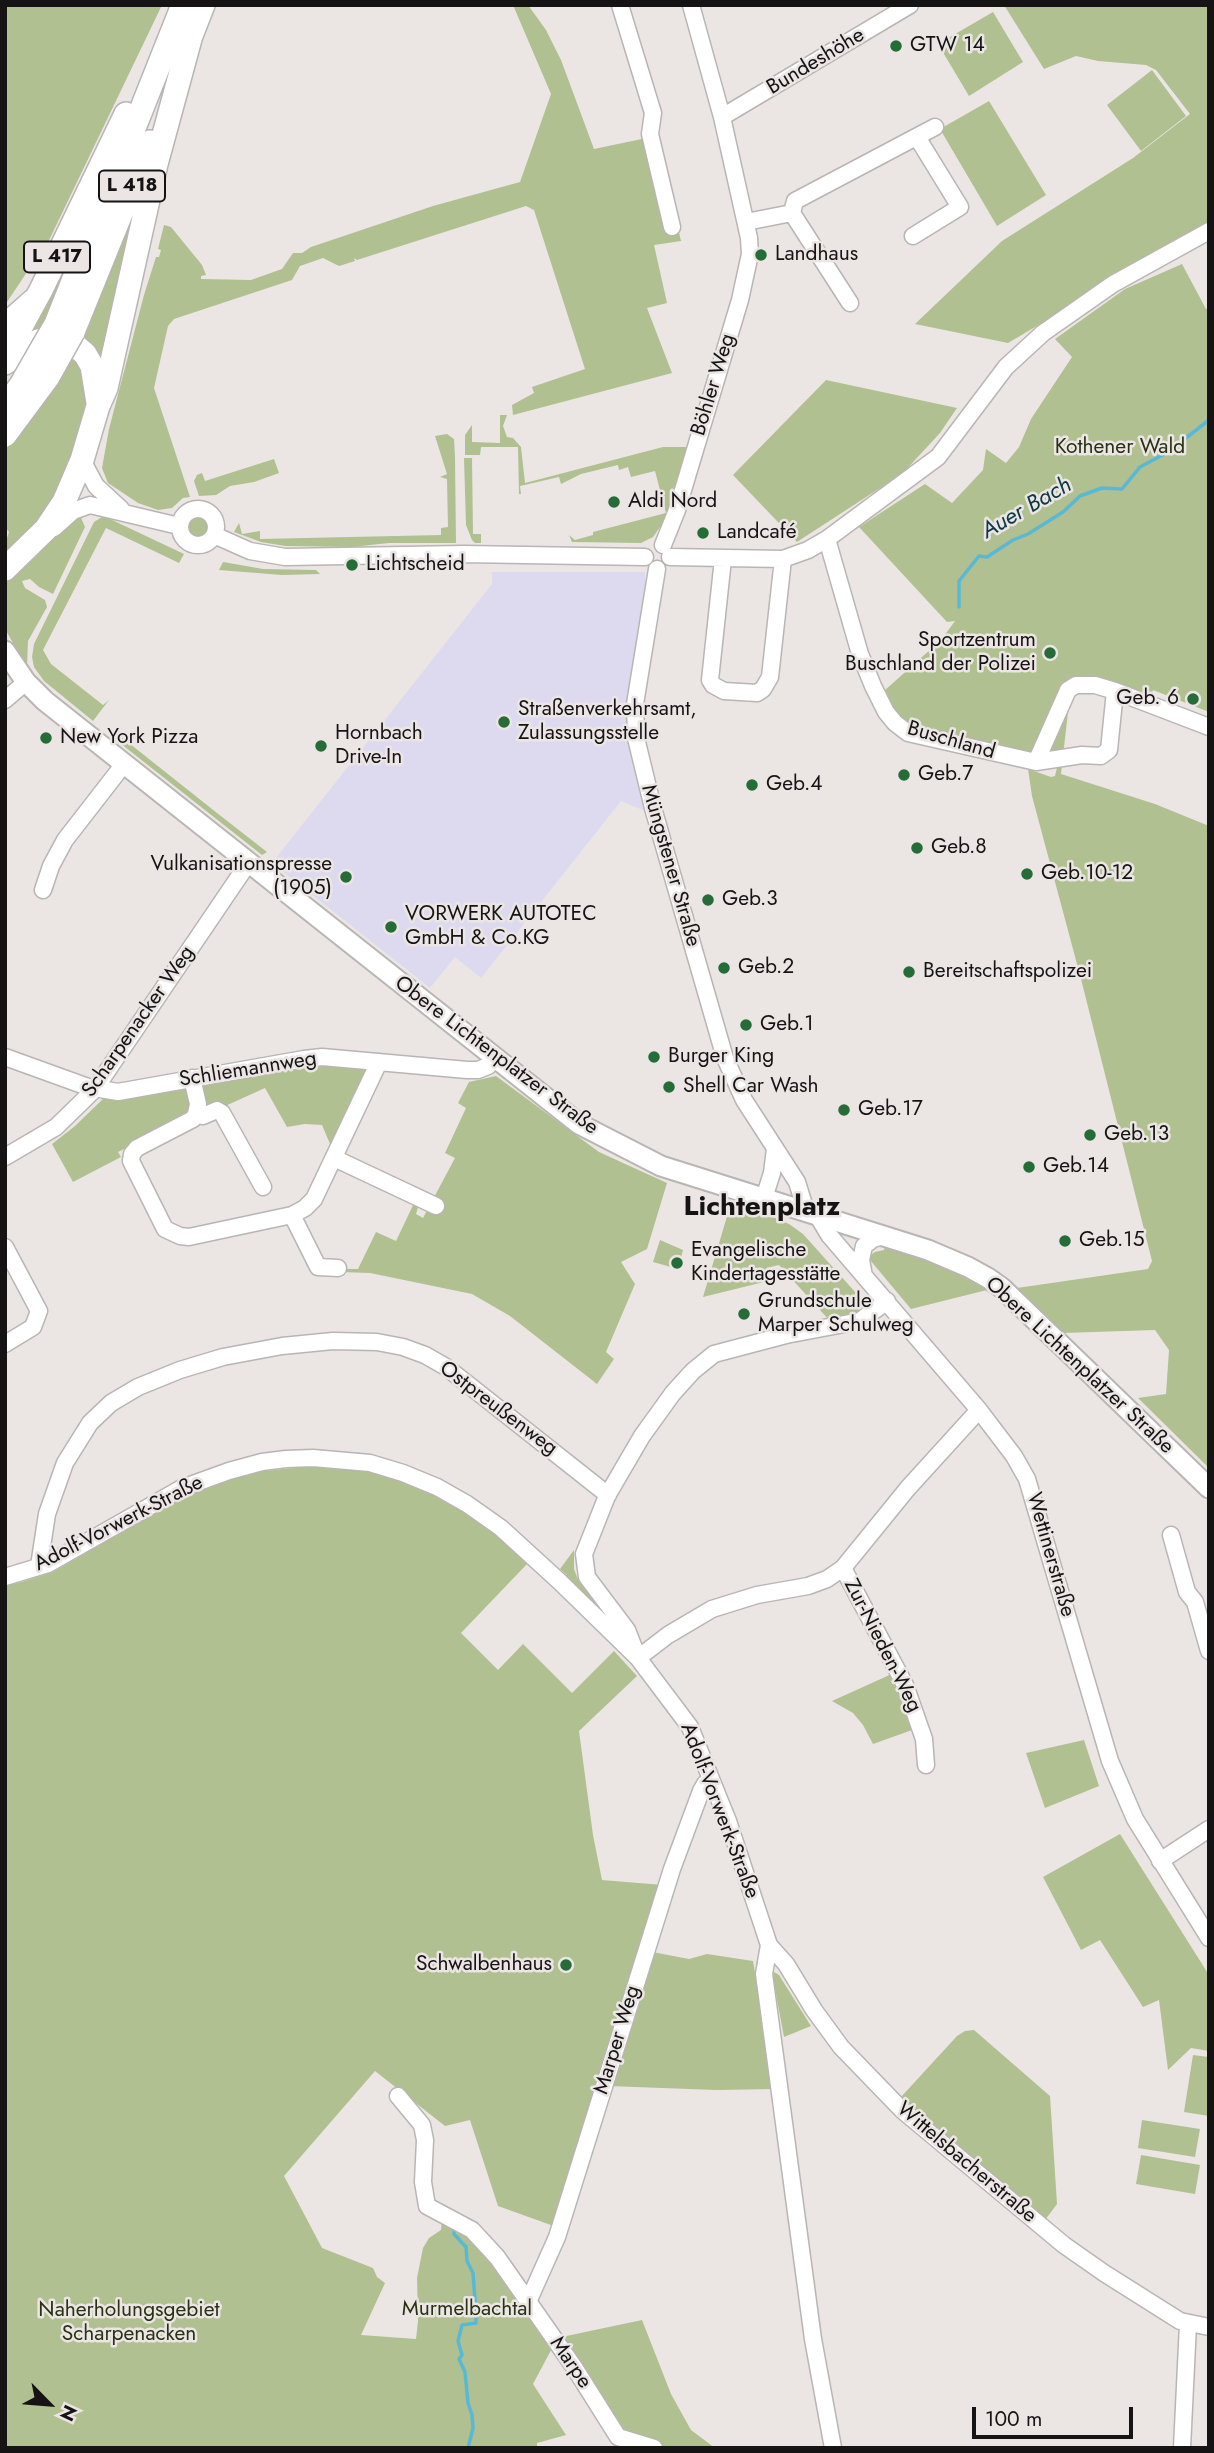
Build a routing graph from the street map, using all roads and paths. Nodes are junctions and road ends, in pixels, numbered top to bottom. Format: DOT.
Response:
graph roads {
  1 [pos="183,5"];
  2 [pos="203,5"];
  3 [pos="620,5"];
  4 [pos="691,5"];
  5 [pos="910,5"];
  6 [pos="190,39"];
  7 [pos="154,79"];
  8 [pos="722,117"];
  9 [pos="935,127"];
  10 [pos="917,137"];
  11 [pos="792,213"];
  12 [pos="746,222"];
  13 [pos="672,227"];
  14 [pos="1209,231"];
  15 [pos="913,236"];
  16 [pos="41,290"];
  17 [pos="850,303"];
  18 [pos="5,321"];
  19 [pos="64,328"];
  20 [pos="5,356"];
  21 [pos="5,363"];
  22 [pos="98,406"];
  23 [pos="5,407"];
  24 [pos="5,435"];
  25 [pos="82,460"];
  26 [pos="125,512"];
  27 [pos="179,526"];
  28 [pos="214,535"];
  29 [pos="40,537"];
  30 [pos="827,539"];
  31 [pos="666,551"];
  32 [pos="645,557"];
  33 [pos="723,559"];
  34 [pos="783,559"];
  35 [pos="9,566"];
  36 [pos="657,569"];
  37 [pos="5,651"];
  38 [pos="26,682"];
  39 [pos="1115,691"];
  40 [pos="5,700"];
  41 [pos="1209,727"];
  42 [pos="1036,762"];
  43 [pos="124,764"];
  44 [pos="250,862"];
  45 [pos="43,890"];
  46 [pos="5,1057"];
  47 [pos="493,1059"];
  48 [pos="379,1062"];
  49 [pos="192,1078"];
  50 [pos="96,1089"];
  51 [pos="196,1114"];
  52 [pos="775,1149"];
  53 [pos="5,1157"];
  54 [pos="334,1158"];
  55 [pos="263,1186"];
  56 [pos="764,1198"];
  57 [pos="427,1207"];
  58 [pos="811,1213"];
  59 [pos="292,1215"];
  60 [pos="883,1236"];
  61 [pos="5,1247"];
  62 [pos="338,1268"];
  63 [pos="864,1276"];
  64 [pos="887,1301"];
  65 [pos="5,1345"];
  66 [pos="979,1410"];
  67 [pos="1209,1488"];
  68 [pos="608,1494"];
  69 [pos="1171,1535"];
  70 [pos="39,1566"];
  71 [pos="843,1568"];
  72 [pos="5,1577"];
  73 [pos="1209,1651"];
  74 [pos="638,1658"];
  75 [pos="926,1765"];
  76 [pos="711,1780"];
  77 [pos="1209,1829"];
  78 [pos="1160,1860"];
  79 [pos="1209,1938"];
  80 [pos="769,1945"];
  81 [pos="398,2096"];
  82 [pos="528,2302"];
  83 [pos="1188,2324"];
  84 [pos="1209,2327"];
  85 [pos="654,2448"];
  86 [pos="833,2448"];
  87 [pos="1182,2448"];
  1 -- 7 [label="highway, L 418"];
  2 -- 6 [label="highway, L 418"];
  3 -- 13 [label="street"];
  4 -- 8 [label="street, Böhler Weg"];
  5 -- 8 [label="street, Bundeshöhe"];
  6 -- 19 [label="highway, L 418"];
  6 -- 22 [label="highway"];
  7 -- 16 [label="highway, L 417"];
  7 -- 19 [label="highway, L 418"];
  8 -- 12 [label="street, Böhler Weg"];
  9 -- 10 [label="street"];
  10 -- 11 [label="street"];
  10 -- 15 [label="street"];
  11 -- 12 [label="street"];
  11 -- 17 [label="street"];
  12 -- 31 [label="street, Böhler Weg"];
  14 -- 30 [label="street"];
  16 -- 18 [label="street"];
  16 -- 20 [label="highway, L 417"];
  19 -- 23 [label="highway, L 418, bridge"];
  19 -- 24 [label="highway, L 418, bridge"];
  21 -- 22 [label="highway"];
  22 -- 25 [label="highway"];
  25 -- 26 [label="street"];
  25 -- 29 [label="highway"];
  26 -- 27 [label="street"];
  26 -- 29 [label="street"];
  27 -- 28 [label="street"];
  27 -- 28 [label="street"];
  28 -- 32 [label="street"];
  29 -- 35 [label="highway"];
  30 -- 34 [label="street"];
  30 -- 42 [label="street, Buschland"];
  31 -- 32 [label="street"];
  31 -- 33 [label="street"];
  31 -- 36 [label="street"];
  32 -- 36 [label="street"];
  33 -- 34 [label="street"];
  33 -- 34 [label="street"];
  36 -- 52 [label="street, Müngstener Straße"];
  37 -- 38 [label="main road, Obere Lichtenplatzer Straße"];
  38 -- 40 [label="street"];
  38 -- 43 [label="main road, Obere Lichtenplatzer Straße"];
  39 -- 41 [label="street"];
  39 -- 42 [label="street"];
  39 -- 42 [label="street, Buschland"];
  43 -- 44 [label="main road, Obere Lichtenplatzer Straße"];
  43 -- 45 [label="street"];
  44 -- 47 [label="main road, Obere Lichtenplatzer Straße"];
  44 -- 50 [label="street, Scharpenacker Weg"];
  46 -- 50 [label="street, Schliemannweg"];
  47 -- 48 [label="street, Schliemannweg"];
  47 -- 56 [label="main road, Obere Lichtenplatzer Straße"];
  48 -- 49 [label="street, Schliemannweg"];
  48 -- 54 [label="street"];
  49 -- 50 [label="street, Schliemannweg"];
  49 -- 51 [label="street"];
  50 -- 53 [label="street, Scharpenacker Weg"];
  51 -- 55 [label="street"];
  51 -- 59 [label="street"];
  52 -- 56 [label="street"];
  52 -- 58 [label="street, Müngstener Straße"];
  54 -- 57 [label="street"];
  54 -- 59 [label="street"];
  56 -- 58 [label="main road, Obere Lichtenplatzer Straße"];
  58 -- 60 [label="main road, Obere Lichtenplatzer Straße"];
  58 -- 63 [label="street, Wettinerstraße"];
  59 -- 62 [label="street"];
  60 -- 63 [label="street"];
  60 -- 67 [label="main road, Obere Lichtenplatzer Straße"];
  61 -- 65 [label="street"];
  63 -- 64 [label="street, Wettinerstraße"];
  64 -- 66 [label="street, Wettinerstraße"];
  64 -- 68 [label="street"];
  66 -- 71 [label="street, Zur-Nieden-Weg"];
  66 -- 78 [label="street, Wettinerstraße"];
  68 -- 70 [label="street, Ostpreußenweg"];
  68 -- 74 [label="street"];
  69 -- 73 [label="street"];
  70 -- 72 [label="street, Adolf-Vorwerk-Straße"];
  70 -- 74 [label="street, Adolf-Vorwerk-Straße"];
  71 -- 74 [label="street, Zur-Nieden-Weg"];
  71 -- 75 [label="street, Zur-Nieden-Weg"];
  74 -- 76 [label="street, Adolf-Vorwerk-Straße"];
  76 -- 80 [label="street, Adolf-Vorwerk-Straße"];
  76 -- 82 [label="street, Marper Weg"];
  77 -- 78 [label="street"];
  78 -- 79 [label="street, Wettinerstraße"];
  80 -- 83 [label="street, Wittelsbacherstraße"];
  80 -- 86 [label="street, Adolf-Vorwerk-Straße"];
  81 -- 82 [label="street, Marpe"];
  82 -- 85 [label="street, Marpe"];
  83 -- 84 [label="street, Wittelsbacherstraße"];
  83 -- 87 [label="street"];
}
